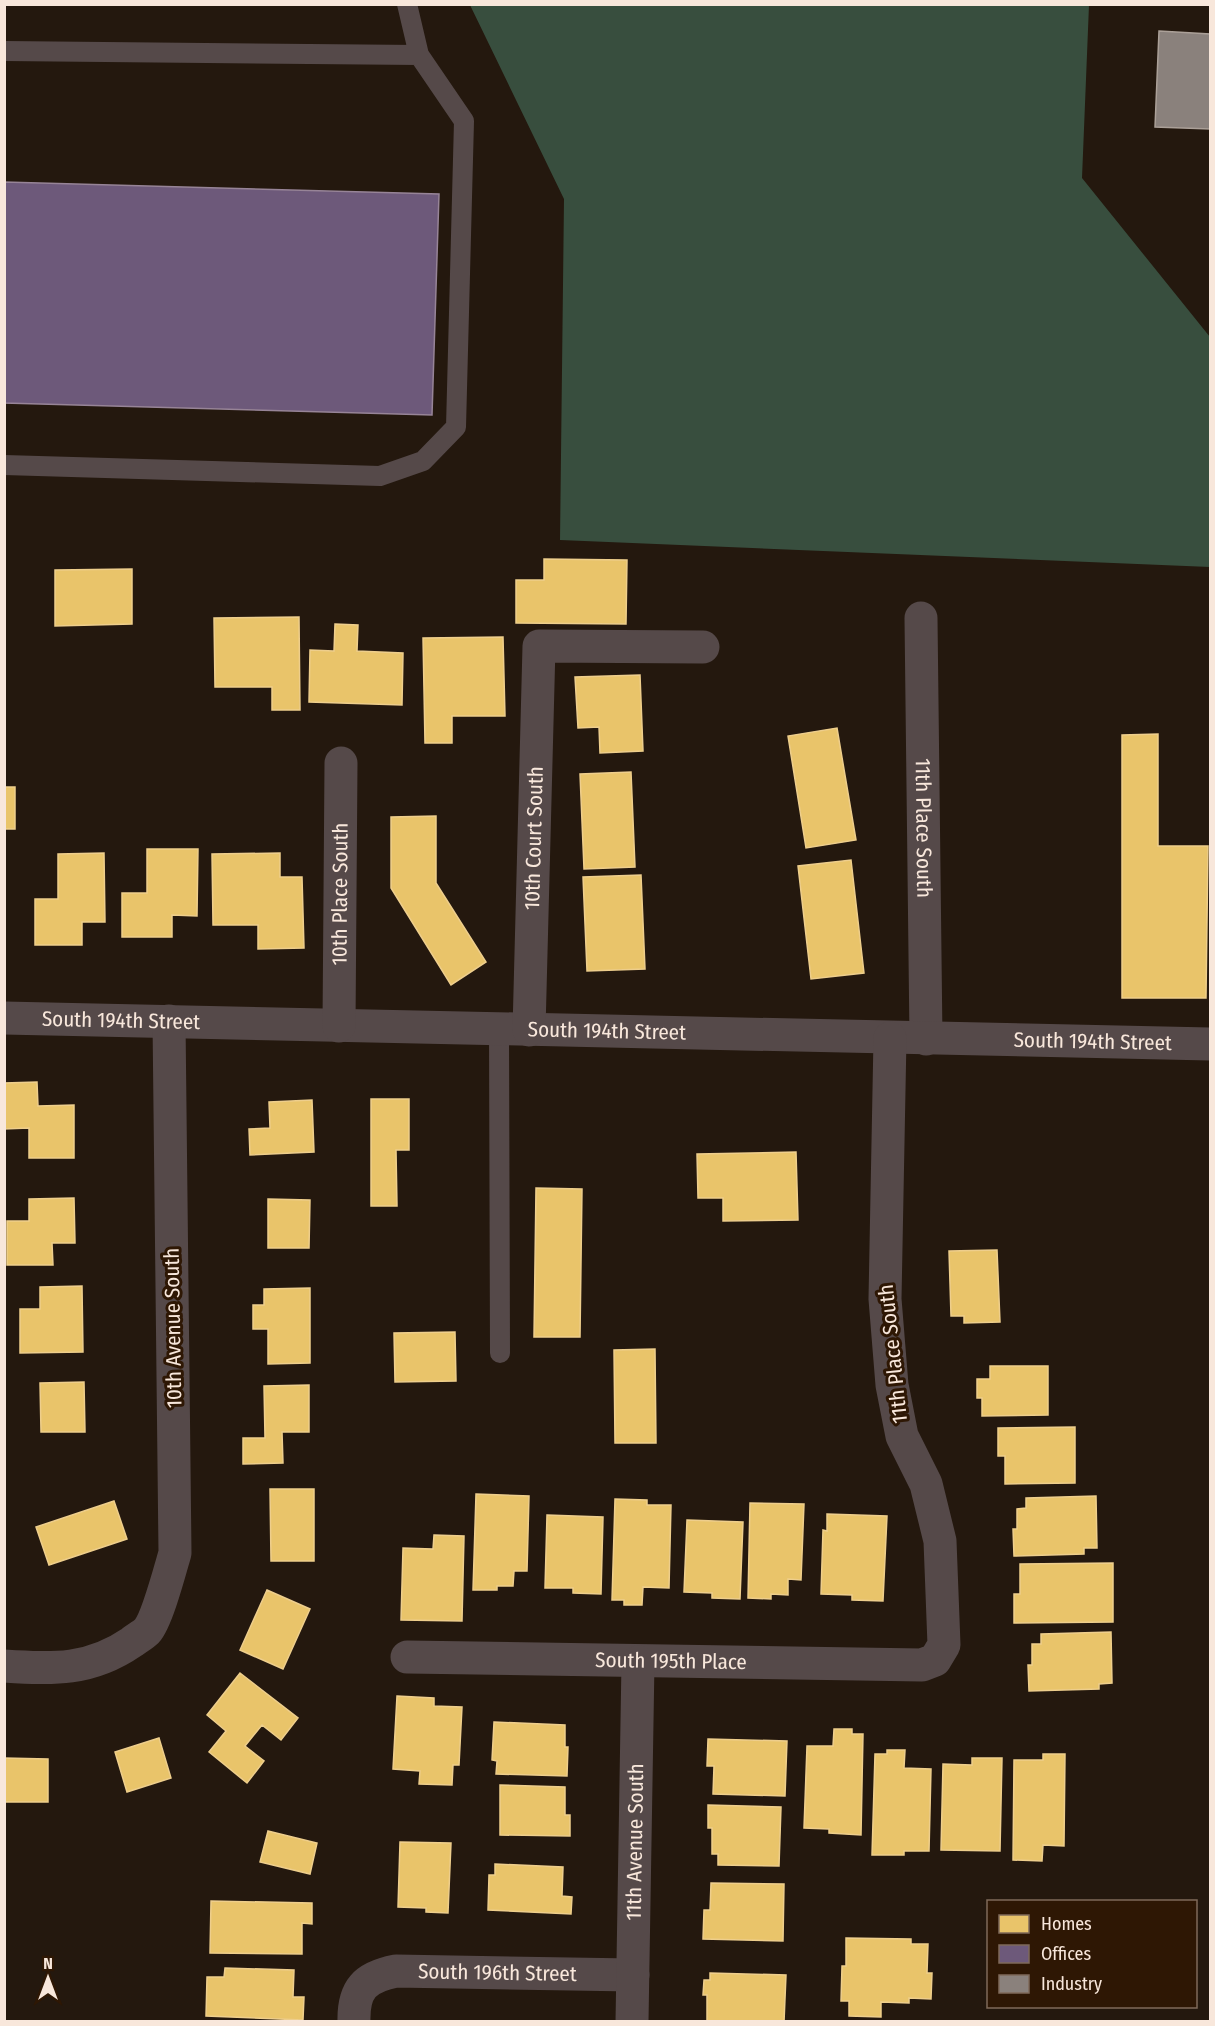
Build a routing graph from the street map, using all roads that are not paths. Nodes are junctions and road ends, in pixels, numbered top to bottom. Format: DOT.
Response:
graph roads {
  1 [pos="407,4"];
  2 [pos="4,51"];
  3 [pos="419,55"];
  4 [pos="4,465"];
  5 [pos="921,618"];
  6 [pos="703,647"];
  7 [pos="341,763"];
  8 [pos="4,1018"];
  9 [pos="170,1021"];
  10 [pos="339,1026"];
  11 [pos="514,1030"];
  12 [pos="890,1038"];
  13 [pos="926,1039"];
  14 [pos="1210,1044"];
  15 [pos="500,1353"];
  16 [pos="407,1657"];
  17 [pos="935,1660"];
  18 [pos="638,1662"];
  19 [pos="4,1666"];
  20 [pos="633,1975"];
  21 [pos="354,2022"];
  22 [pos="632,2022"];
  1 -- 3 [label="lane"];
  2 -- 3 [label="lane"];
  3 -- 4 [label="lane"];
  5 -- 13 [label="street, 11th Place South"];
  6 -- 11 [label="street, 10th Court South"];
  7 -- 10 [label="street, 10th Place South"];
  8 -- 9 [label="street, South 194th Street"];
  9 -- 10 [label="street, South 194th Street"];
  9 -- 19 [label="street, 10th Avenue South"];
  10 -- 11 [label="street, South 194th Street"];
  11 -- 12 [label="street, South 194th Street"];
  11 -- 15 [label="lane"];
  12 -- 13 [label="street, South 194th Street"];
  12 -- 17 [label="street, 11th Place South"];
  13 -- 14 [label="street, South 194th Street"];
  16 -- 18 [label="street, South 195th Place"];
  17 -- 18 [label="street, South 195th Place"];
  18 -- 20 [label="street, 11th Avenue South"];
  20 -- 21 [label="street, South 196th Street"];
  20 -- 22 [label="street, 11th Avenue South"];
}
